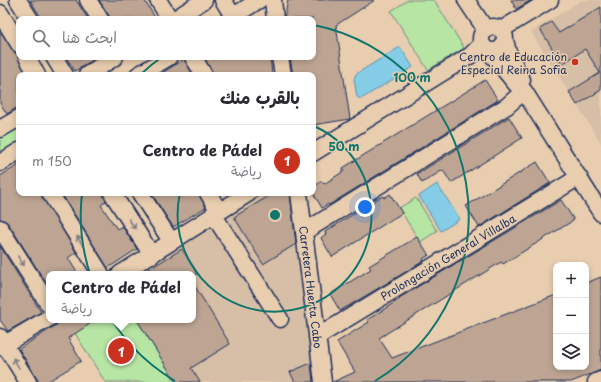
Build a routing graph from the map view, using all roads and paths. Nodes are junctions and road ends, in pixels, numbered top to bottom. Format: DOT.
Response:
graph roads {
  1 [pos="18,0"];
  2 [pos="88,0"];
  3 [pos="158,0"];
  4 [pos="204,0"];
  5 [pos="223,0"];
  6 [pos="259,0"];
  7 [pos="273,0"];
  8 [pos="466,0"];
  9 [pos="550,0"];
  10 [pos="0,13"];
  11 [pos="28,16"];
  12 [pos="98,16"];
  13 [pos="168,16"];
  14 [pos="180,16"];
  15 [pos="230,16"];
  16 [pos="234,16"];
  17 [pos="275,16"];
  18 [pos="16,39"];
  19 [pos="493,39"];
  20 [pos="29,60"];
  21 [pos="56,60"];
  22 [pos="110,60"];
  23 [pos="164,60"];
  24 [pos="195,60"];
  25 [pos="280,60"];
  26 [pos="36,72"];
  27 [pos="63,72"];
  28 [pos="92,72"];
  29 [pos="143,72"];
  30 [pos="202,72"];
  31 [pos="282,72"];
  32 [pos="524,91"];
  33 [pos="16,119"];
  34 [pos="1,126"];
  35 [pos="316,151"];
  36 [pos="16,153"];
  37 [pos="0,163"];
  38 [pos="579,177"];
  39 [pos="52,196"];
  40 [pos="114,196"];
  41 [pos="142,196"];
  42 [pos="209,196"];
  43 [pos="244,196"];
  44 [pos="298,196"];
  45 [pos="216,212"];
  46 [pos="601,213"];
  47 [pos="0,228"];
  48 [pos="304,232"];
  49 [pos="171,241"];
  50 [pos="152,255"];
  51 [pos="99,271"];
  52 [pos="125,271"];
  53 [pos="46,299"];
  54 [pos="280,319"];
  55 [pos="46,320"];
  56 [pos="317,337"];
  57 [pos="2,343"];
  58 [pos="601,380"];
  59 [pos="28,382"];
  60 [pos="323,382"];
  61 [pos="596,382"];
  1 -- 11 [label="street"];
  2 -- 12 [label="street"];
  3 -- 13 [label="street"];
  4 -- 14 [label="street"];
  5 -- 15 [label="street"];
  6 -- 16 [label="street"];
  7 -- 17 [label="street"];
  8 -- 19 [label="street"];
  9 -- 19 [label="street"];
  10 -- 18 [label="street"];
  19 -- 32 [label="street"];
  19 -- 35 [label="street"];
  20 -- 26 [label="street"];
  21 -- 27 [label="street"];
  22 -- 28 [label="street"];
  23 -- 29 [label="street"];
  24 -- 30 [label="street"];
  25 -- 31 [label="street"];
  32 -- 38 [label="street"];
  32 -- 48 [label="street"];
  33 -- 34 [label="street"];
  36 -- 37 [label="street"];
  38 -- 46 [label="street"];
  38 -- 56 [label="street, Prolongación General Villalba"];
  51 -- 39 [label="street, one-way"];
  40 -- 50 [label="street, one-way"];
  41 -- 49 [label="street"];
  42 -- 45 [label="street"];
  43 -- 45 [label="street"];
  44 -- 48 [label="street, Carretera Huerta Cabo"];
  45 -- 49 [label="street"];
  45 -- 54 [label="street"];
  47 -- 53 [label="street, one-way"];
  48 -- 56 [label="street, Carretera Huerta Cabo"];
  49 -- 50 [label="street"];
  50 -- 52 [label="street"];
  55 -- 57 [label="street"];
  56 -- 60 [label="street, Carretera Huerta Cabo"];
  59 -- 57 [label="street, one-way"];
  58 -- 61 [label="street"];
}
